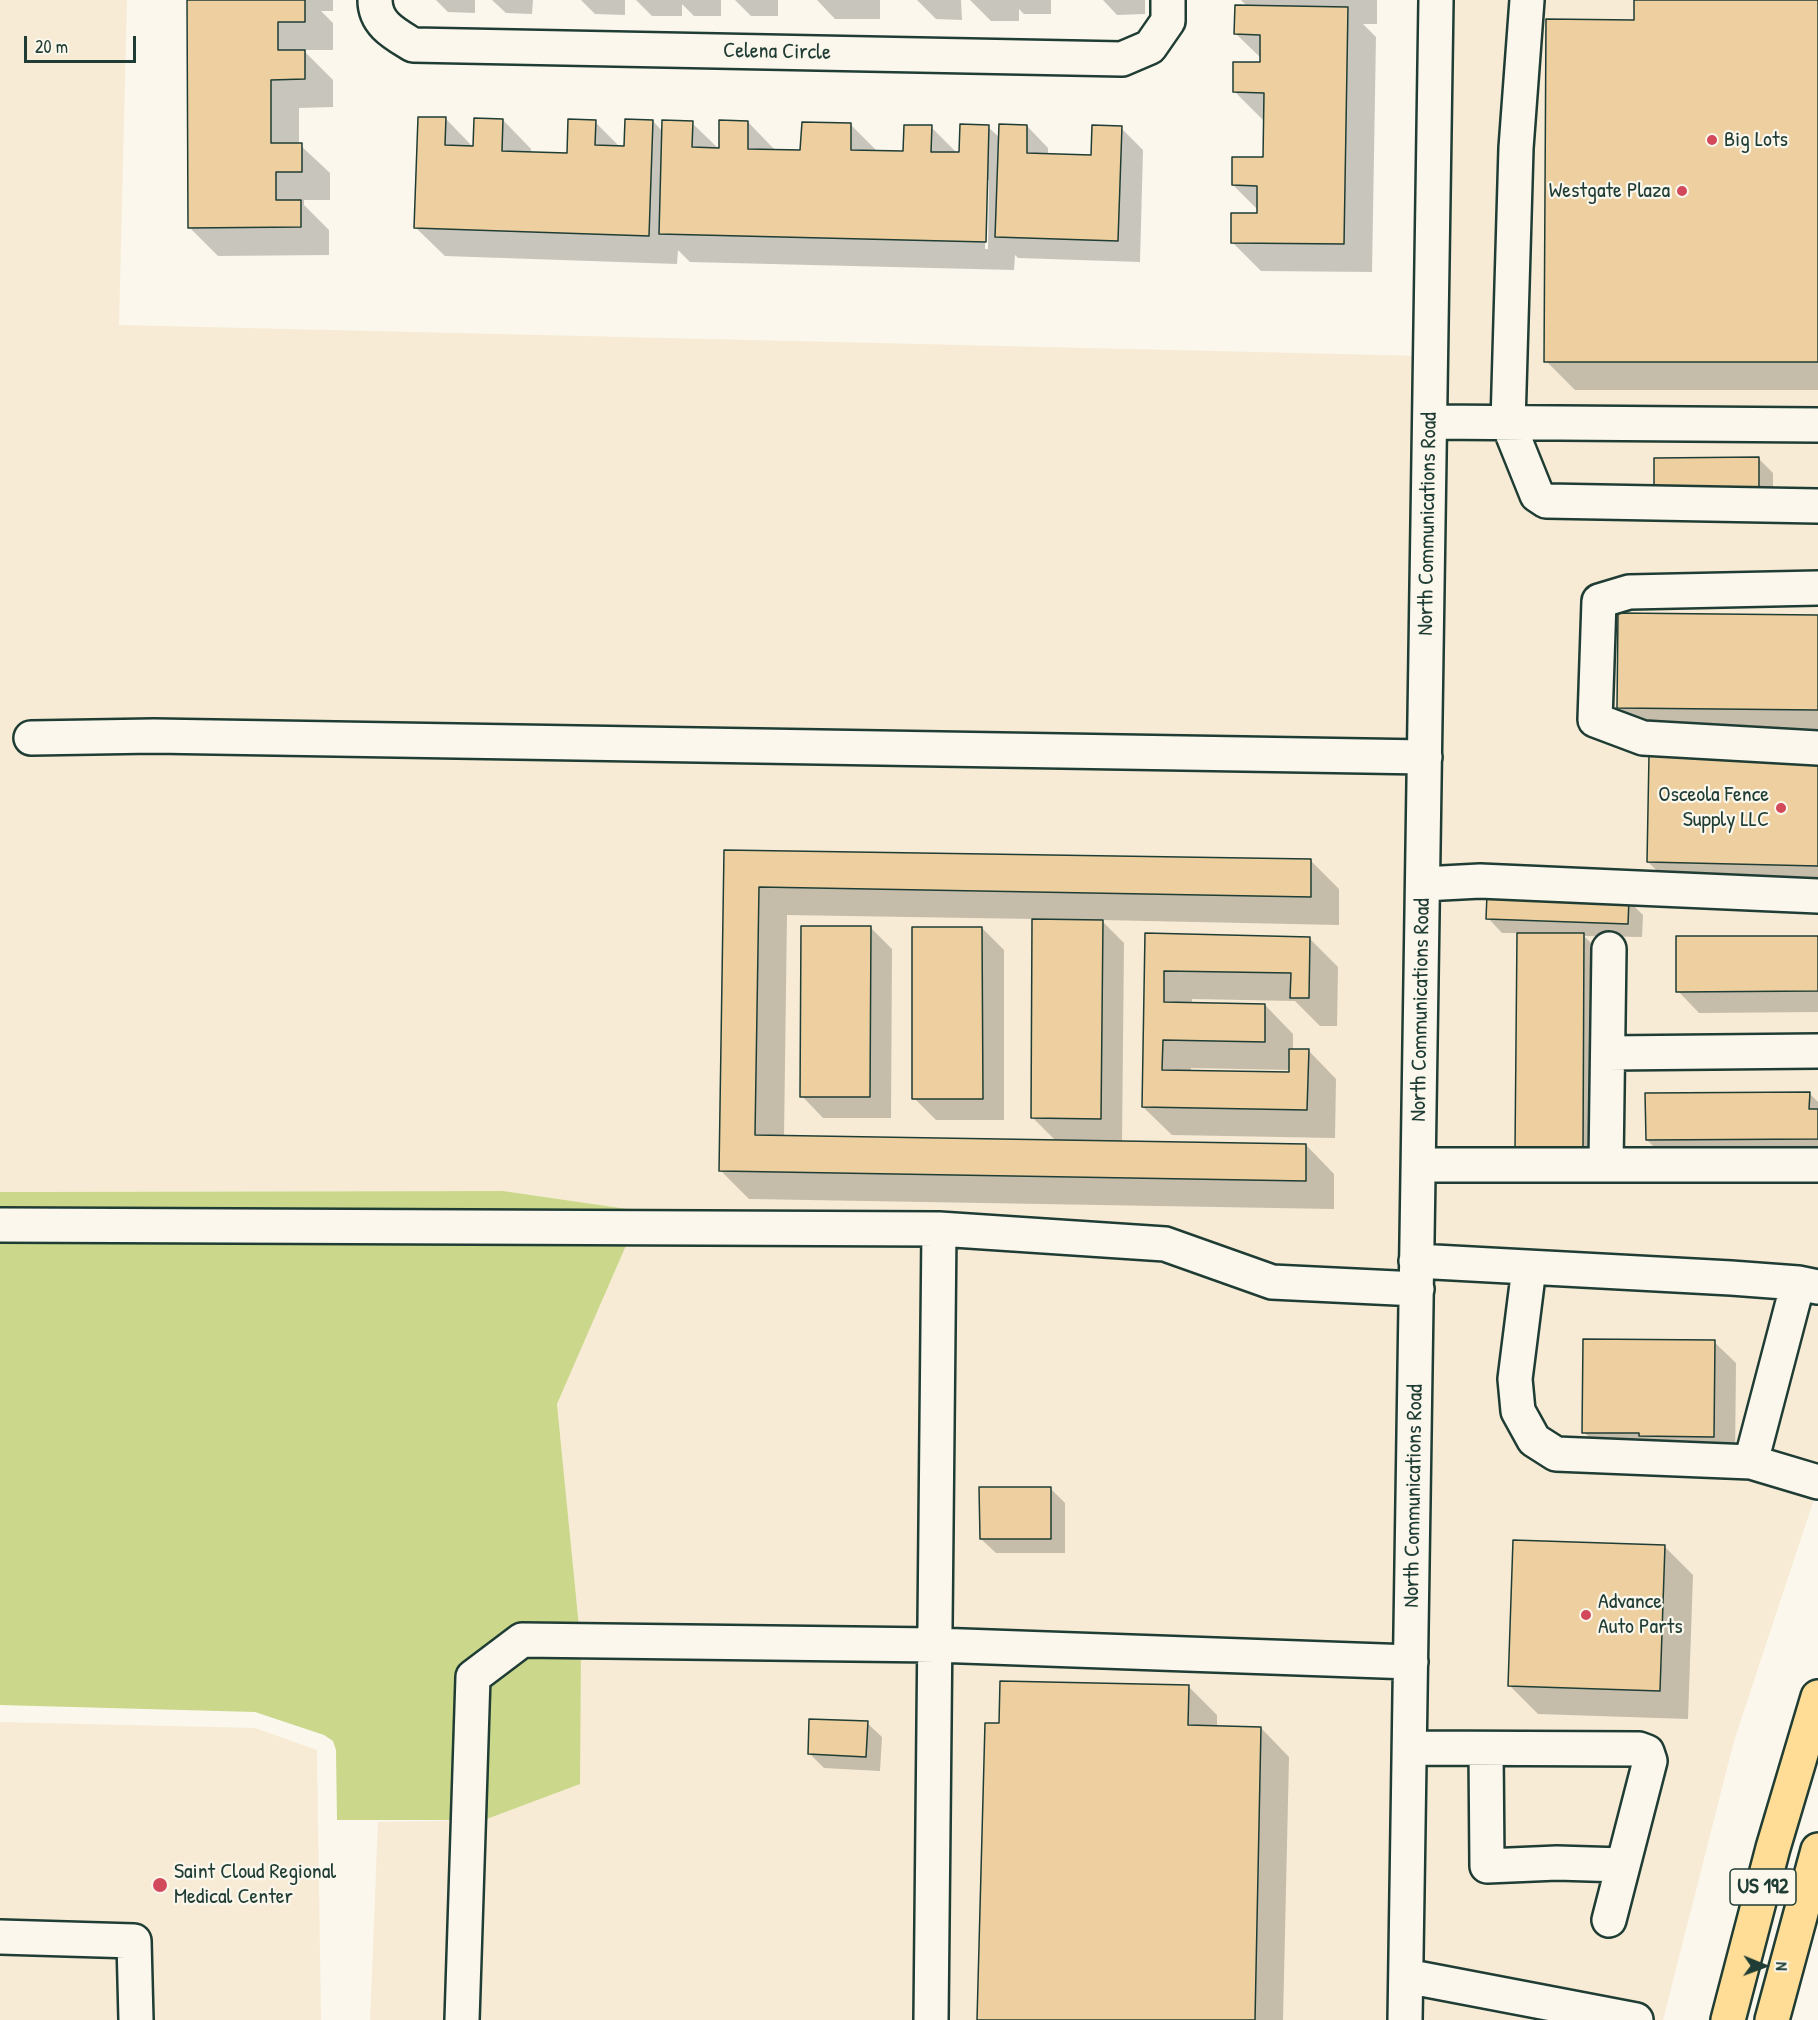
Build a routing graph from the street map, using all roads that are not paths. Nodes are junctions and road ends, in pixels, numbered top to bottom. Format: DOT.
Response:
graph roads {
  1 [pos="375,0"];
  2 [pos="1168,0"];
  3 [pos="1436,0"];
  4 [pos="1527,0"];
  5 [pos="1430,422"];
  6 [pos="1508,423"];
  7 [pos="1818,425"];
  8 [pos="1818,506"];
  9 [pos="1818,588"];
  10 [pos="31,738"];
  11 [pos="1818,748"];
  12 [pos="1425,757"];
  13 [pos="1423,884"];
  14 [pos="1818,896"];
  15 [pos="1609,949"];
  16 [pos="1818,1051"];
  17 [pos="1608,1053"];
  18 [pos="1606,1164"];
  19 [pos="1419,1165"];
  20 [pos="1818,1165"];
  21 [pos="0,1225"];
  22 [pos="939,1229"];
  23 [pos="1529,1268"];
  24 [pos="1417,1275"];
  25 [pos="1808,1285"];
  26 [pos="1750,1462"];
  27 [pos="1818,1482"];
  28 [pos="935,1645"];
  29 [pos="1411,1662"];
  30 [pos="1818,1697"];
  31 [pos="1410,1748"];
  32 [pos="1486,1749"];
  33 [pos="1818,1850"];
  34 [pos="1623,1865"];
  35 [pos="1609,1920"];
  36 [pos="0,1937"];
  37 [pos="1406,1976"];
  38 [pos="136,2020"];
  39 [pos="462,2020"];
  40 [pos="931,2020"];
  41 [pos="1405,2020"];
  42 [pos="1636,2020"];
  43 [pos="1728,2020"];
  44 [pos="1772,2020"];
  1 -- 2 [label="street, Celena Circle"];
  3 -- 5 [label="street, North Communications Road"];
  4 -- 6 [label="street"];
  5 -- 6 [label="street"];
  5 -- 12 [label="street, North Communications Road"];
  6 -- 7 [label="street"];
  6 -- 8 [label="street"];
  9 -- 11 [label="street"];
  10 -- 12 [label="street"];
  12 -- 13 [label="street, North Communications Road"];
  13 -- 14 [label="street"];
  13 -- 19 [label="street, North Communications Road"];
  15 -- 17 [label="street"];
  16 -- 17 [label="street"];
  17 -- 18 [label="street"];
  18 -- 19 [label="street"];
  18 -- 20 [label="street"];
  19 -- 24 [label="street, North Communications Road"];
  21 -- 22 [label="street"];
  22 -- 24 [label="street"];
  22 -- 28 [label="street"];
  23 -- 24 [label="street"];
  23 -- 25 [label="street"];
  23 -- 26 [label="street"];
  24 -- 29 [label="street, North Communications Road"];
  25 -- 26 [label="street"];
  26 -- 27 [label="street"];
  28 -- 29 [label="street"];
  28 -- 39 [label="street"];
  28 -- 40 [label="street"];
  29 -- 31 [label="street, North Communications Road"];
  30 -- 43 [label="highway, US 192"];
  31 -- 32 [label="street"];
  31 -- 37 [label="street, North Communications Road"];
  32 -- 34 [label="street"];
  32 -- 34 [label="street"];
  33 -- 44 [label="highway"];
  34 -- 35 [label="street"];
  36 -- 38 [label="street"];
  37 -- 41 [label="street, North Communications Road"];
  37 -- 42 [label="street"];
}
